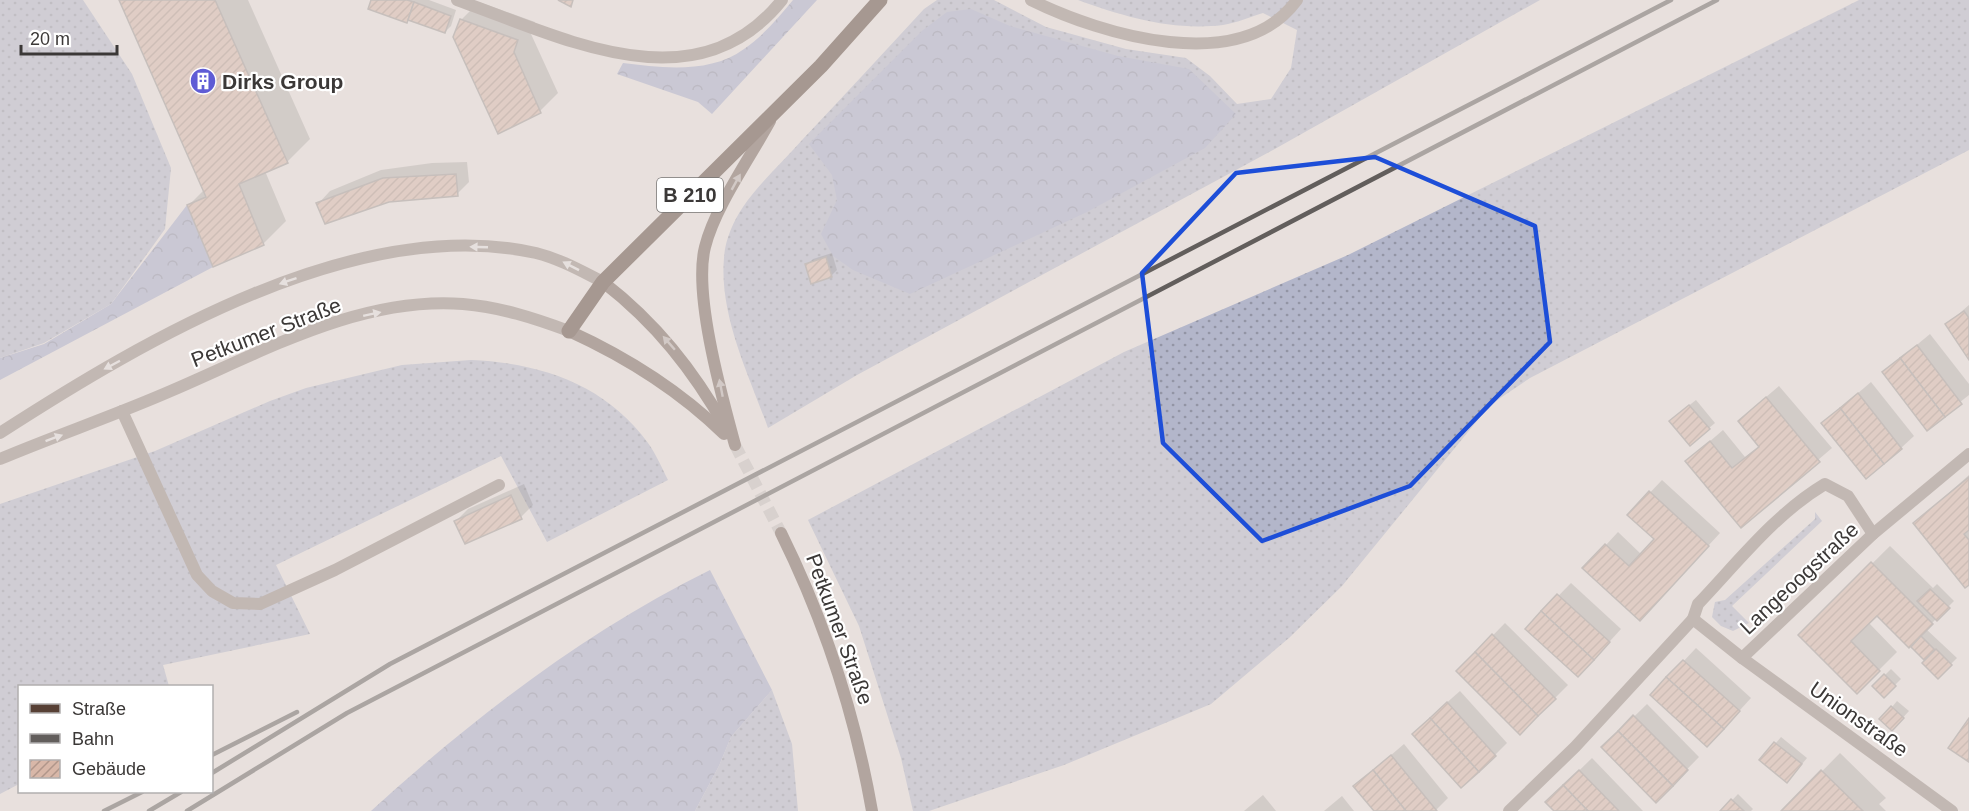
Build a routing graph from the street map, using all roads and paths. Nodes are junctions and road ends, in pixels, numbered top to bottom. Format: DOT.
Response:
graph roads {
  1 [pos="457,0"];
  2 [pos="782,0"];
  3 [pos="880,0"];
  4 [pos="1031,0"];
  5 [pos="1297,0"];
  6 [pos="777,108"];
  7 [pos="603,282"];
  8 [pos="569,332"];
  9 [pos="122,411"];
  10 [pos="0,433"];
  11 [pos="735,445"];
  12 [pos="1969,454"];
  13 [pos="0,459"];
  14 [pos="499,485"];
  15 [pos="781,533"];
  16 [pos="1873,534"];
  17 [pos="1693,619"];
  18 [pos="1742,658"];
  19 [pos="872,811"];
  20 [pos="1509,811"];
  21 [pos="1952,811"];
  1 -- 2 [label="street"];
  3 -- 6 [label="main road, B 210"];
  4 -- 5 [label="street"];
  6 -- 7 [label="main road, B 210"];
  11 -- 6 [label="main road, one-way"];
  7 -- 8 [label="main road, B 210"];
  7 -- 10 [label="street, Petkumer Straße, one-way"];
  11 -- 7 [label="main road, Petkumer Straße, one-way"];
  9 -- 8 [label="street, Petkumer Straße, one-way"];
  8 -- 11 [label="main road, Petkumer Straße"];
  13 -- 9 [label="street, Petkumer Straße, one-way"];
  9 -- 14 [label="street"];
  12 -- 16 [label="street, Langeoogstraße"];
  15 -- 19 [label="main road, Petkumer Straße"];
  16 -- 17 [label="street"];
  16 -- 18 [label="street, Langeoogstraße"];
  17 -- 18 [label="street, Langeoogstraße"];
  17 -- 20 [label="street"];
  18 -- 21 [label="street, Unionstraße"];
}
